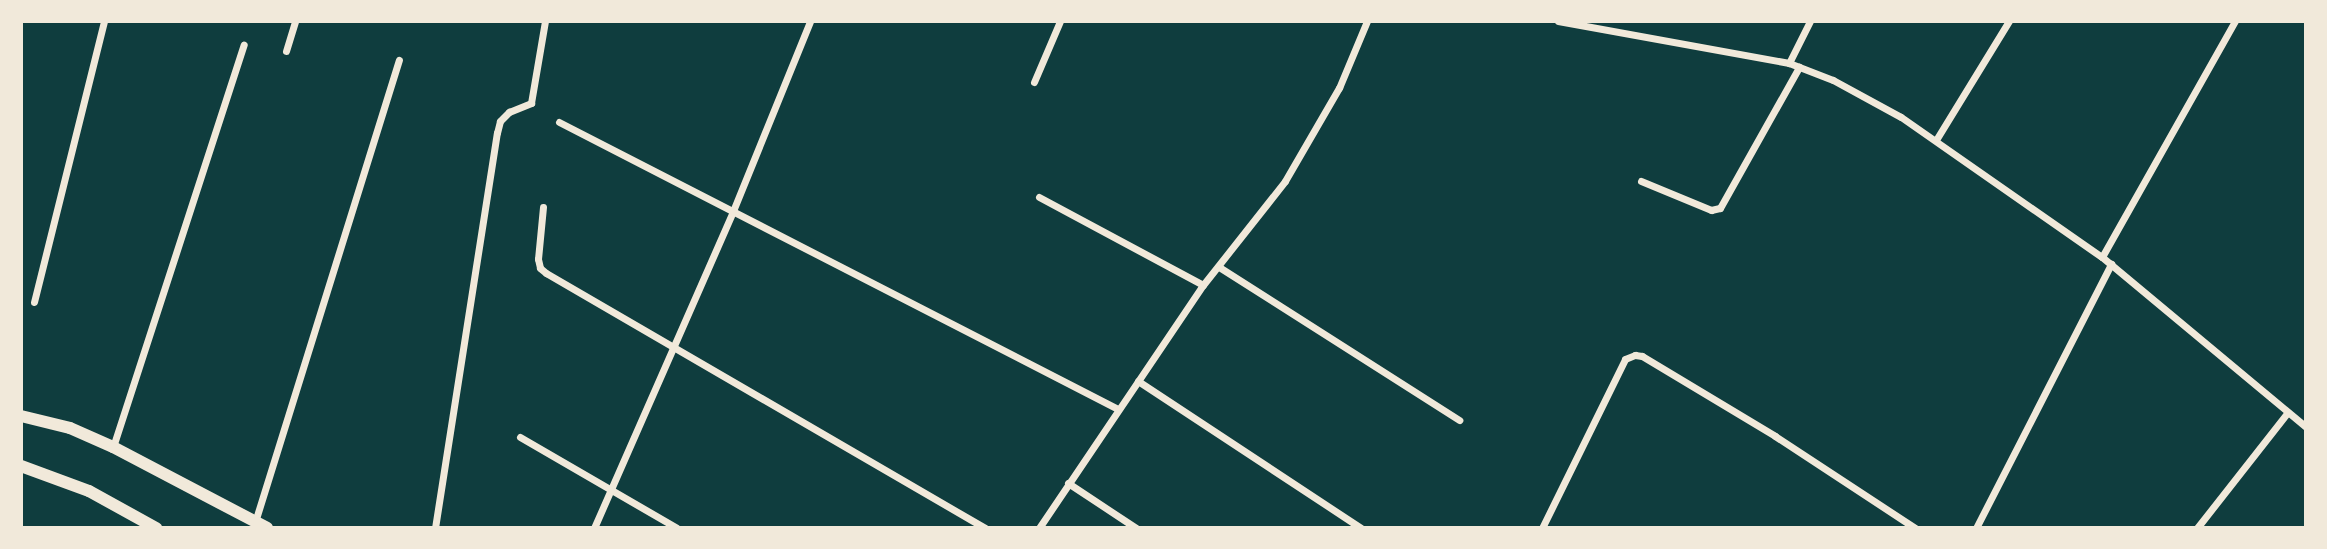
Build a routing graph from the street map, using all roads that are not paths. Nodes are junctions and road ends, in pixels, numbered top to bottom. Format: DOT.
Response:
graph roads {
  1 [pos="104,21"];
  2 [pos="295,21"];
  3 [pos="545,21"];
  4 [pos="810,21"];
  5 [pos="1060,21"];
  6 [pos="1367,21"];
  7 [pos="1558,21"];
  8 [pos="1810,21"];
  9 [pos="2009,21"];
  10 [pos="2235,21"];
  11 [pos="244,45"];
  12 [pos="286,51"];
  13 [pos="399,60"];
  14 [pos="1789,63"];
  15 [pos="1799,67"];
  16 [pos="1034,82"];
  17 [pos="559,122"];
  18 [pos="1936,140"];
  19 [pos="1641,181"];
  20 [pos="1039,197"];
  21 [pos="543,207"];
  22 [pos="733,211"];
  23 [pos="2102,257"];
  24 [pos="2111,264"];
  25 [pos="1219,267"];
  26 [pos="1203,285"];
  27 [pos="34,302"];
  28 [pos="673,347"];
  29 [pos="1138,380"];
  30 [pos="1118,409"];
  31 [pos="2288,412"];
  32 [pos="21,416"];
  33 [pos="1458,419"];
  34 [pos="2306,427"];
  35 [pos="520,437"];
  36 [pos="113,447"];
  37 [pos="21,466"];
  38 [pos="1068,483"];
  39 [pos="610,489"];
  40 [pos="261,525"];
  41 [pos="156,528"];
  42 [pos="435,528"];
  43 [pos="594,528"];
  44 [pos="677,528"];
  45 [pos="985,528"];
  46 [pos="1039,528"];
  47 [pos="1136,528"];
  48 [pos="1361,528"];
  49 [pos="1542,528"];
  50 [pos="1915,528"];
  51 [pos="1976,528"];
  52 [pos="2197,528"];
  1 -- 27 [label="street"];
  2 -- 12 [label="street"];
  3 -- 42 [label="street"];
  4 -- 22 [label="street"];
  5 -- 16 [label="street"];
  6 -- 25 [label="street"];
  7 -- 14 [label="street"];
  8 -- 14 [label="street"];
  9 -- 18 [label="street"];
  10 -- 23 [label="street"];
  11 -- 36 [label="street"];
  13 -- 40 [label="street"];
  14 -- 15 [label="street"];
  15 -- 18 [label="street"];
  15 -- 19 [label="street"];
  17 -- 22 [label="street"];
  18 -- 23 [label="street"];
  20 -- 26 [label="street"];
  21 -- 28 [label="street"];
  22 -- 28 [label="street"];
  22 -- 30 [label="street"];
  23 -- 24 [label="street"];
  24 -- 31 [label="street"];
  24 -- 51 [label="street"];
  25 -- 26 [label="street"];
  25 -- 33 [label="street"];
  26 -- 29 [label="street"];
  28 -- 39 [label="street"];
  28 -- 45 [label="street"];
  29 -- 30 [label="street"];
  29 -- 48 [label="street"];
  30 -- 38 [label="street"];
  31 -- 34 [label="street"];
  31 -- 52 [label="street"];
  32 -- 36 [label="street"];
  35 -- 39 [label="street"];
  36 -- 40 [label="street"];
  37 -- 41 [label="street"];
  38 -- 46 [label="street"];
  38 -- 47 [label="street"];
  39 -- 43 [label="street"];
  39 -- 44 [label="street"];
  49 -- 50 [label="street"];
}
